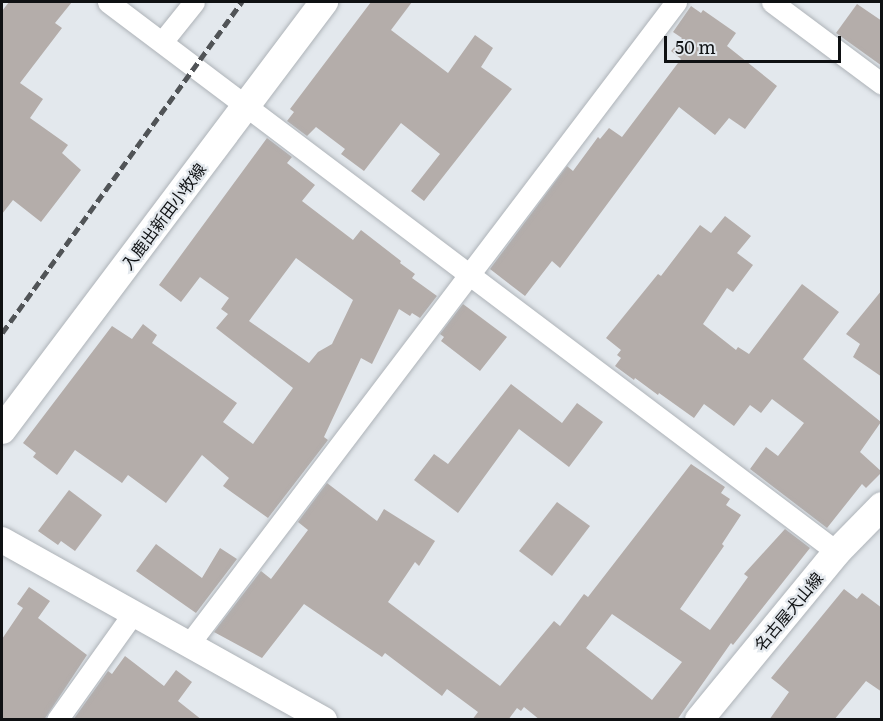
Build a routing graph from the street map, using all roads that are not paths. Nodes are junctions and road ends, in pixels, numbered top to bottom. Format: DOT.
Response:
graph roads {
  1 [pos="108,2"];
  2 [pos="194,2"];
  3 [pos="324,2"];
  4 [pos="676,2"];
  5 [pos="772,2"];
  6 [pos="162,42"];
  7 [pos="882,84"];
  8 [pos="246,105"];
  9 [pos="468,274"];
  10 [pos="2,430"];
  11 [pos="882,506"];
  12 [pos="2,540"];
  13 [pos="837,552"];
  14 [pos="134,612"];
  15 [pos="189,644"];
  16 [pos="57,720"];
  17 [pos="324,720"];
  18 [pos="699,720"];
  1 -- 6 [label="street"];
  2 -- 6 [label="street"];
  3 -- 8 [label="main road, 入鹿出新田小牧線"];
  4 -- 9 [label="street"];
  5 -- 7 [label="street"];
  6 -- 8 [label="street"];
  8 -- 9 [label="street"];
  8 -- 10 [label="main road, 入鹿出新田小牧線"];
  9 -- 13 [label="street"];
  9 -- 15 [label="street"];
  11 -- 13 [label="main road, 名古屋犬山線"];
  12 -- 14 [label="street"];
  13 -- 18 [label="main road, 名古屋犬山線"];
  14 -- 15 [label="street"];
  14 -- 16 [label="street"];
  15 -- 17 [label="street"];
}
